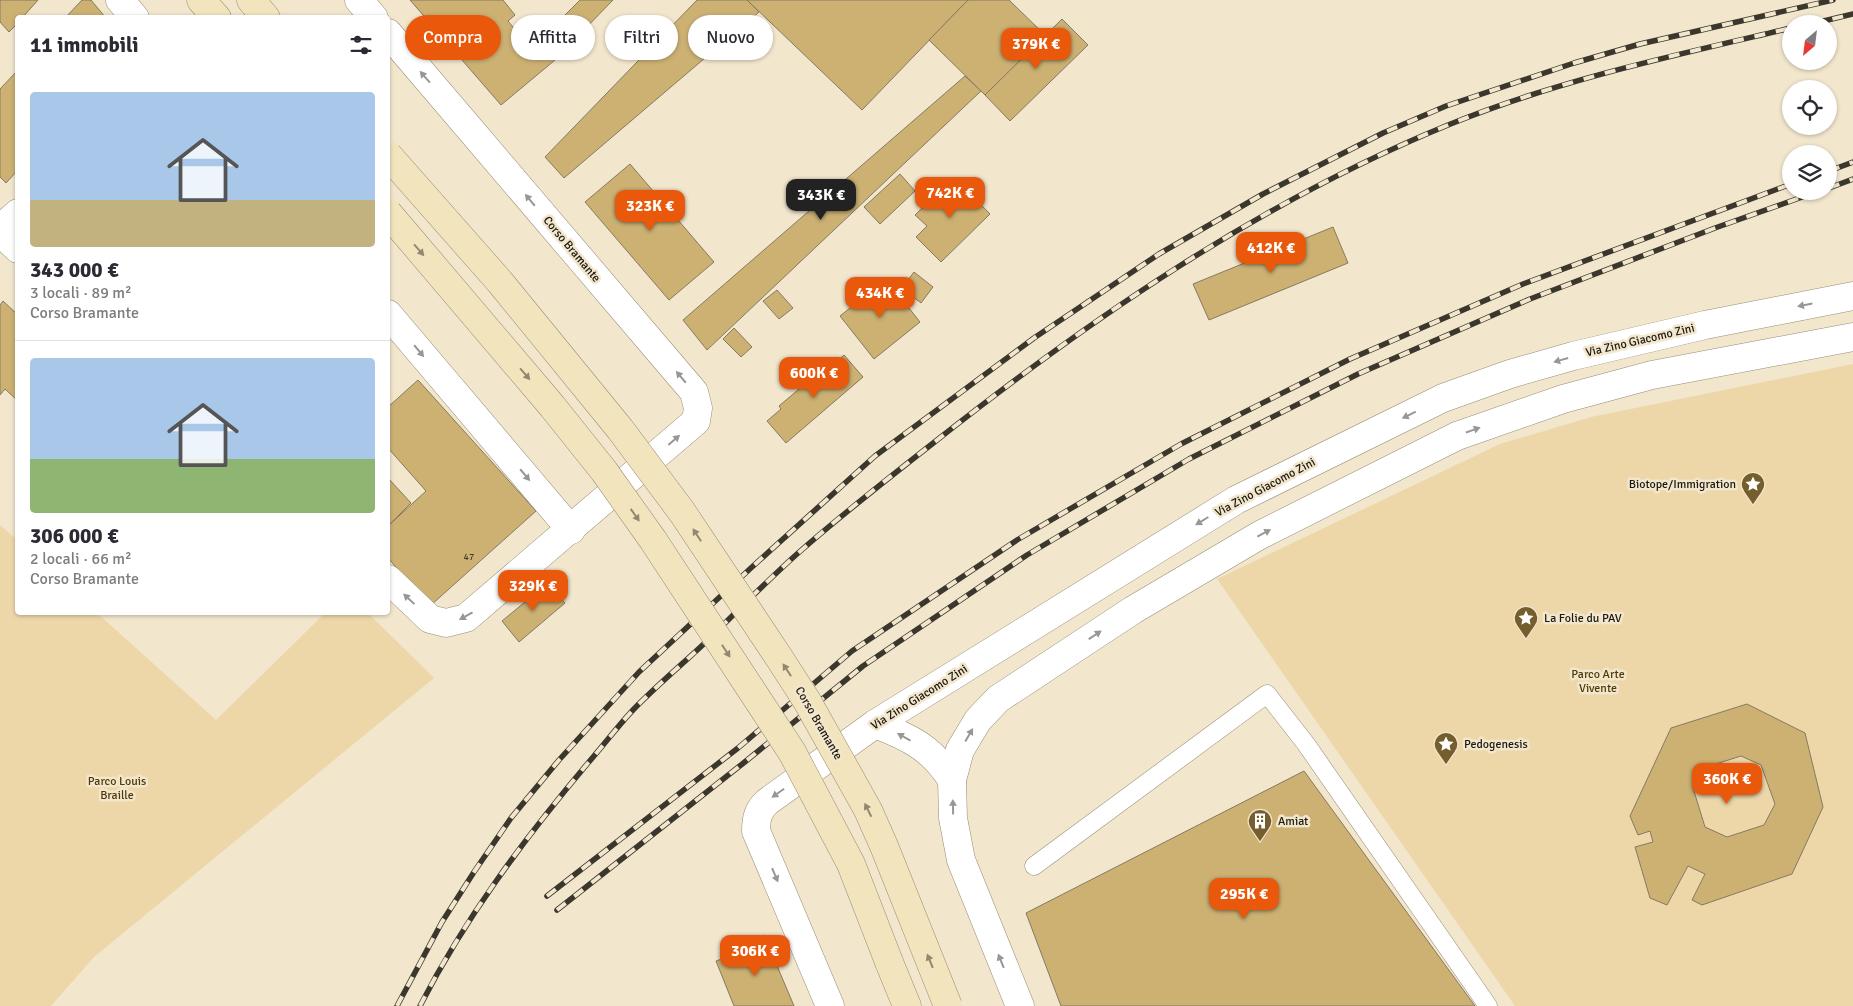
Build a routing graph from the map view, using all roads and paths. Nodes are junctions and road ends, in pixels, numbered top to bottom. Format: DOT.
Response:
graph roads {
  1 [pos="120,0"];
  2 [pos="202,0"];
  3 [pos="251,0"];
  4 [pos="359,0"];
  5 [pos="132,15"];
  6 [pos="214,15"];
  7 [pos="264,15"];
  8 [pos="372,15"];
  9 [pos="390,35"];
  10 [pos="390,157"];
  11 [pos="390,215"];
  12 [pos="15,216"];
  13 [pos="0,231"];
  14 [pos="15,246"];
  15 [pos="1853,296"];
  16 [pos="390,316"];
  17 [pos="1853,337"];
  18 [pos="571,530"];
  19 [pos="390,581"];
  20 [pos="875,724"];
  21 [pos="952,780"];
  22 [pos="1034,866"];
  23 [pos="830,1006"];
  24 [pos="907,1006"];
  25 [pos="948,1006"];
  26 [pos="1020,1006"];
  27 [pos="1488,1006"];
  1 -- 5 [label="street"];
  2 -- 6 [label="main road"];
  3 -- 7 [label="main road"];
  4 -- 8 [label="street"];
  18 -- 9 [label="street, Corso Bramante, one-way"];
  25 -- 10 [label="main road, Corso Bramante, one-way, bridge"];
  11 -- 24 [label="main road, one-way, bridge"];
  12 -- 13 [label="street"];
  13 -- 14 [label="street"];
  15 -- 20 [label="street, Via Zino Giacomo Zini, one-way"];
  16 -- 18 [label="street, one-way"];
  21 -- 17 [label="street, one-way"];
  18 -- 19 [label="street, one-way"];
  21 -- 20 [label="street, one-way"];
  20 -- 23 [label="street, Via Zino Giacomo Zini, one-way"];
  26 -- 21 [label="street, one-way"];
  22 -- 27 [label="lane"];
}
